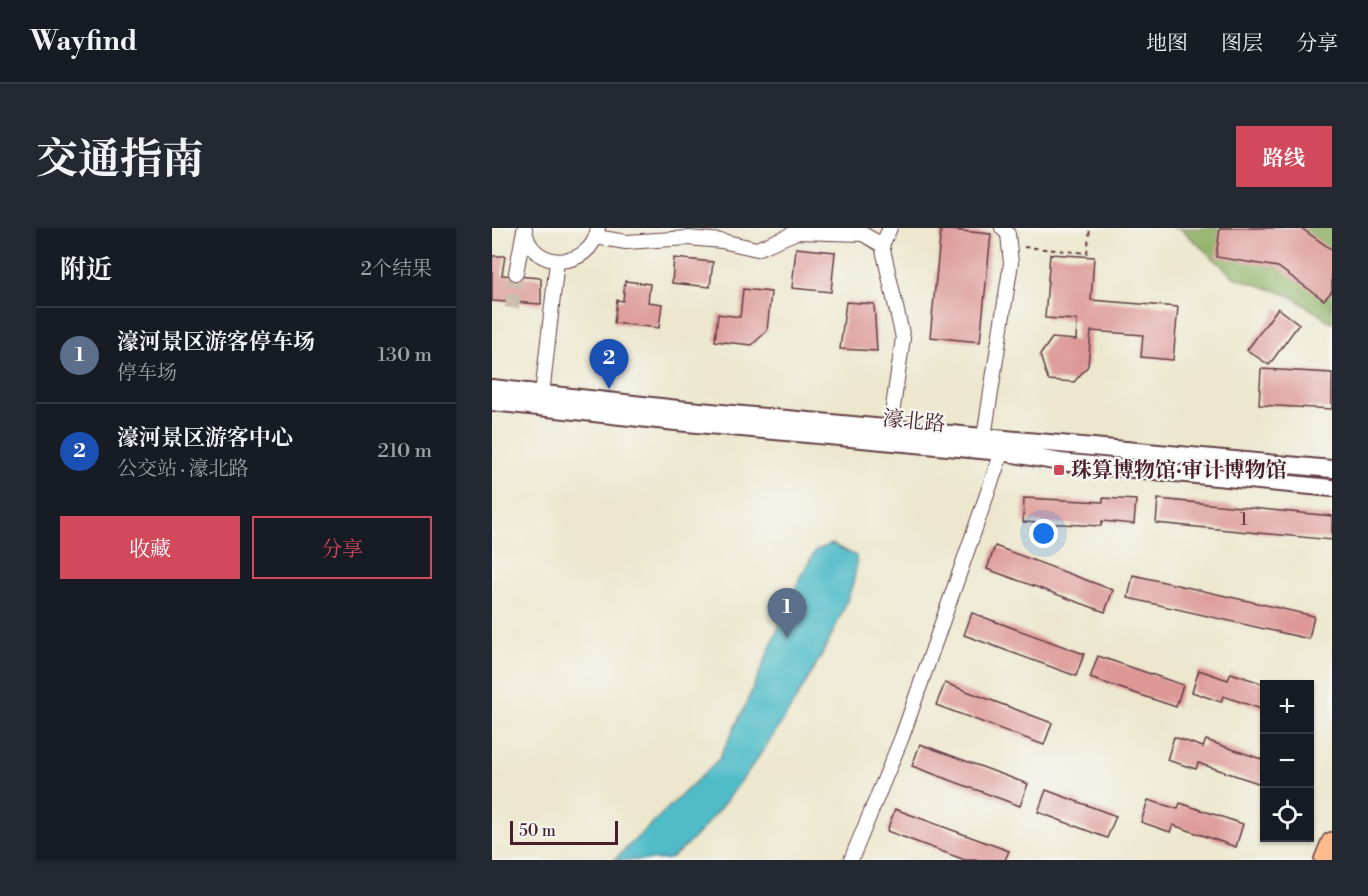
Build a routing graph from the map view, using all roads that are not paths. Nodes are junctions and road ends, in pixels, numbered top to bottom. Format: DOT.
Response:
graph roads {
  1 [pos="524,228"];
  2 [pos="890,228"];
  3 [pos="1002,228"];
  4 [pos="597,232"];
  5 [pos="882,245"];
  6 [pos="557,261"];
  7 [pos="516,273"];
  8 [pos="492,388"];
  9 [pos="542,394"];
  10 [pos="492,402"];
  11 [pos="890,428"];
  12 [pos="984,438"];
  13 [pos="1004,446"];
  14 [pos="1332,469"];
  15 [pos="1332,488"];
  16 [pos="1332,843"];
  17 [pos="851,860"];
  18 [pos="1325,860"];
  1 -- 6 [label="street"];
  1 -- 7 [label="street"];
  2 -- 5 [label="street"];
  3 -- 12 [label="street"];
  4 -- 5 [label="street"];
  4 -- 6 [label="street"];
  5 -- 11 [label="street"];
  6 -- 9 [label="street"];
  8 -- 9 [label="street, 濠北路"];
  9 -- 11 [label="street, 濠北路"];
  10 -- 13 [label="street, 濠北路"];
  11 -- 12 [label="street, 濠北路"];
  12 -- 13 [label="street, 濠北路"];
  13 -- 14 [label="street, 濠北路"];
  13 -- 15 [label="street, 濠北路"];
  13 -- 17 [label="street"];
  16 -- 18 [label="main road"];
}
